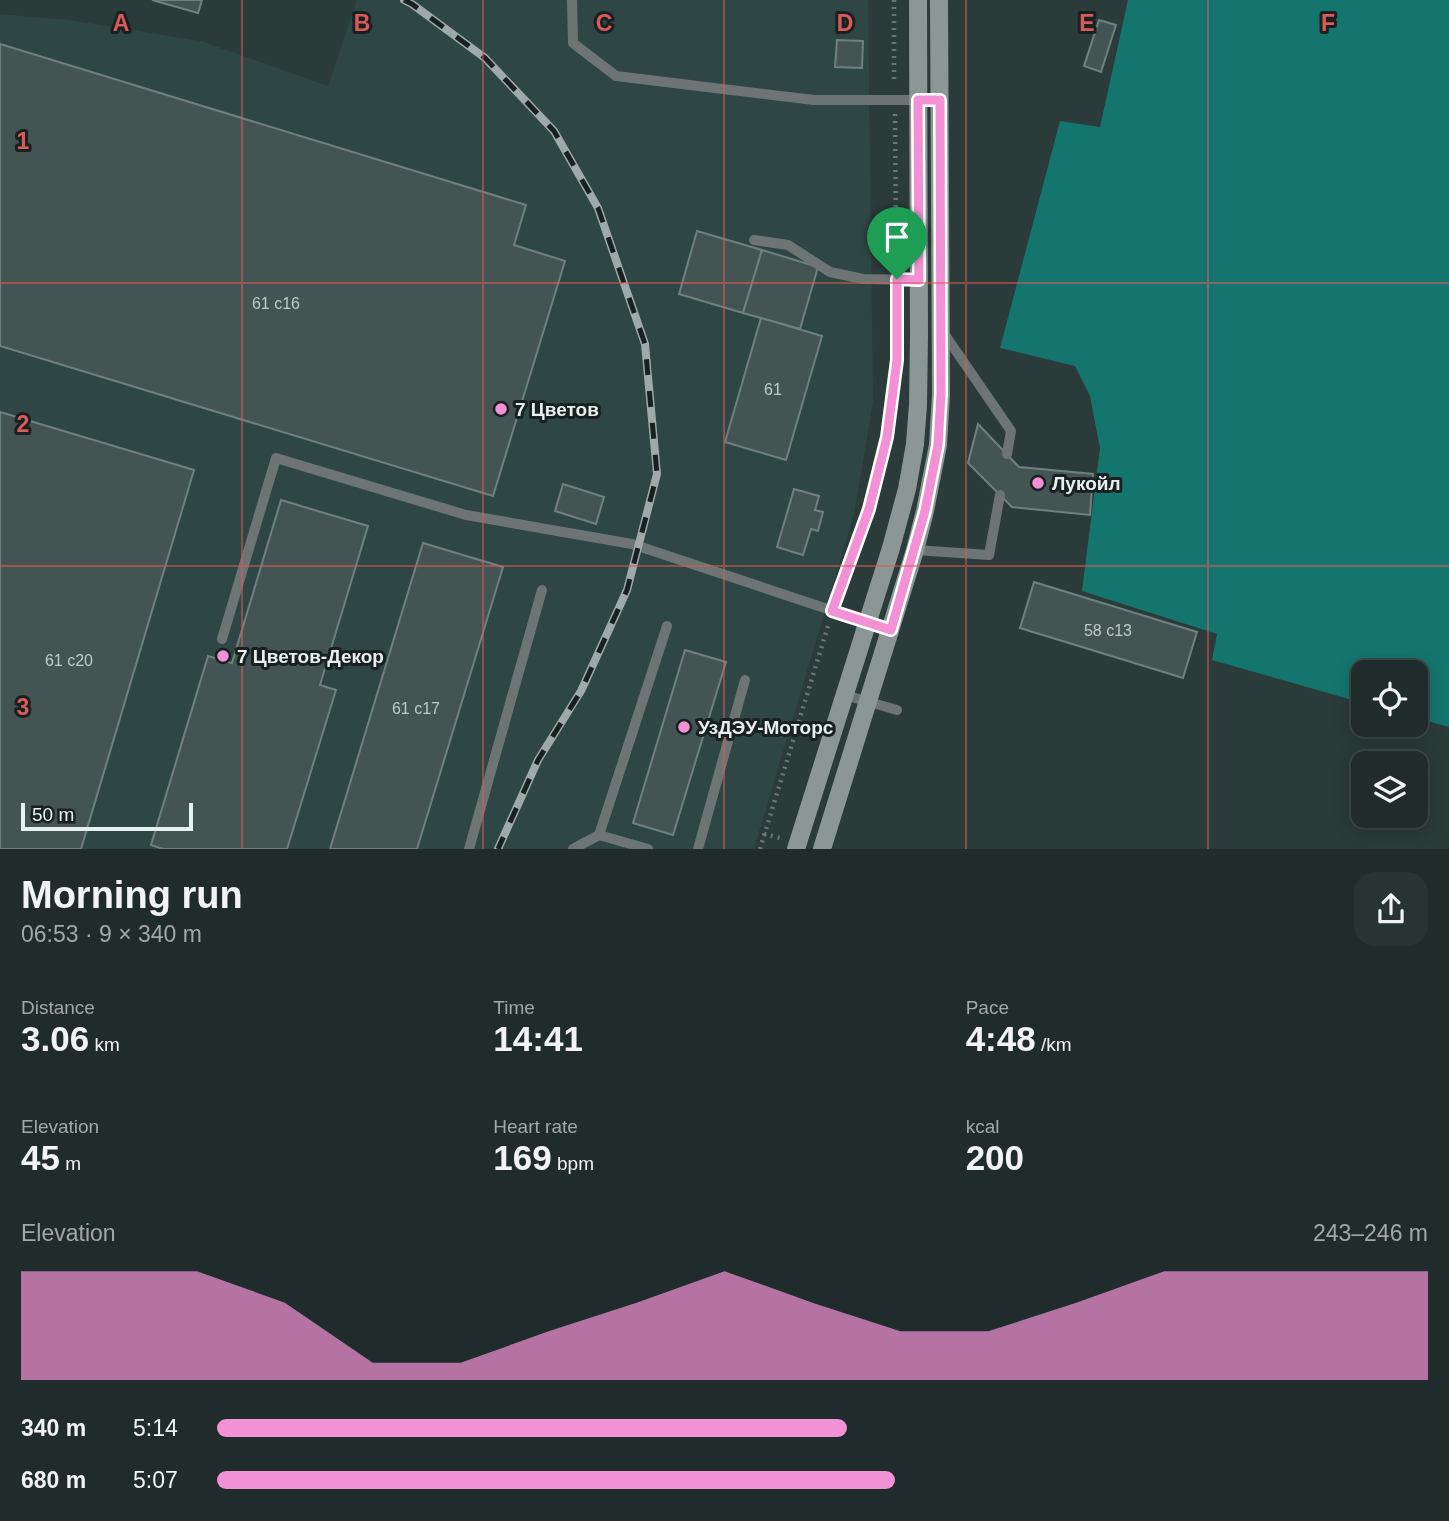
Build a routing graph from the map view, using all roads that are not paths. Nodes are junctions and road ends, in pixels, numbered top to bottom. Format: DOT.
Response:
graph roads {
  1 [pos="572,0"];
  2 [pos="918,0"];
  3 [pos="939,0"];
  4 [pos="918,100"];
  5 [pos="940,100"];
  6 [pos="754,240"];
  7 [pos="919,280"];
  8 [pos="941,329"];
  9 [pos="1007,454"];
  10 [pos="1000,495"];
  11 [pos="915,550"];
  12 [pos="542,590"];
  13 [pos="867,622"];
  14 [pos="667,626"];
  15 [pos="891,630"];
  16 [pos="222,639"];
  17 [pos="745,680"];
  18 [pos="845,695"];
  19 [pos="868,702"];
  20 [pos="897,710"];
  21 [pos="599,835"];
  22 [pos="472,848"];
  23 [pos="573,849"];
  24 [pos="648,849"];
  25 [pos="698,849"];
  26 [pos="796,849"];
  27 [pos="822,849"];
  1 -- 4 [label="lane"];
  2 -- 4 [label="main road"];
  3 -- 5 [label="main road"];
  4 -- 5 [label="lane"];
  4 -- 7 [label="main road"];
  5 -- 8 [label="main road"];
  6 -- 7 [label="lane"];
  7 -- 13 [label="main road"];
  8 -- 9 [label="lane"];
  8 -- 11 [label="main road"];
  10 -- 11 [label="lane"];
  11 -- 15 [label="main road"];
  12 -- 22 [label="lane"];
  13 -- 15 [label="lane"];
  13 -- 16 [label="lane"];
  13 -- 18 [label="main road"];
  14 -- 21 [label="lane"];
  15 -- 19 [label="main road"];
  17 -- 25 [label="lane"];
  18 -- 19 [label="lane"];
  18 -- 26 [label="main road"];
  19 -- 20 [label="lane"];
  19 -- 27 [label="main road"];
  21 -- 23 [label="lane"];
  21 -- 24 [label="lane"];
}
